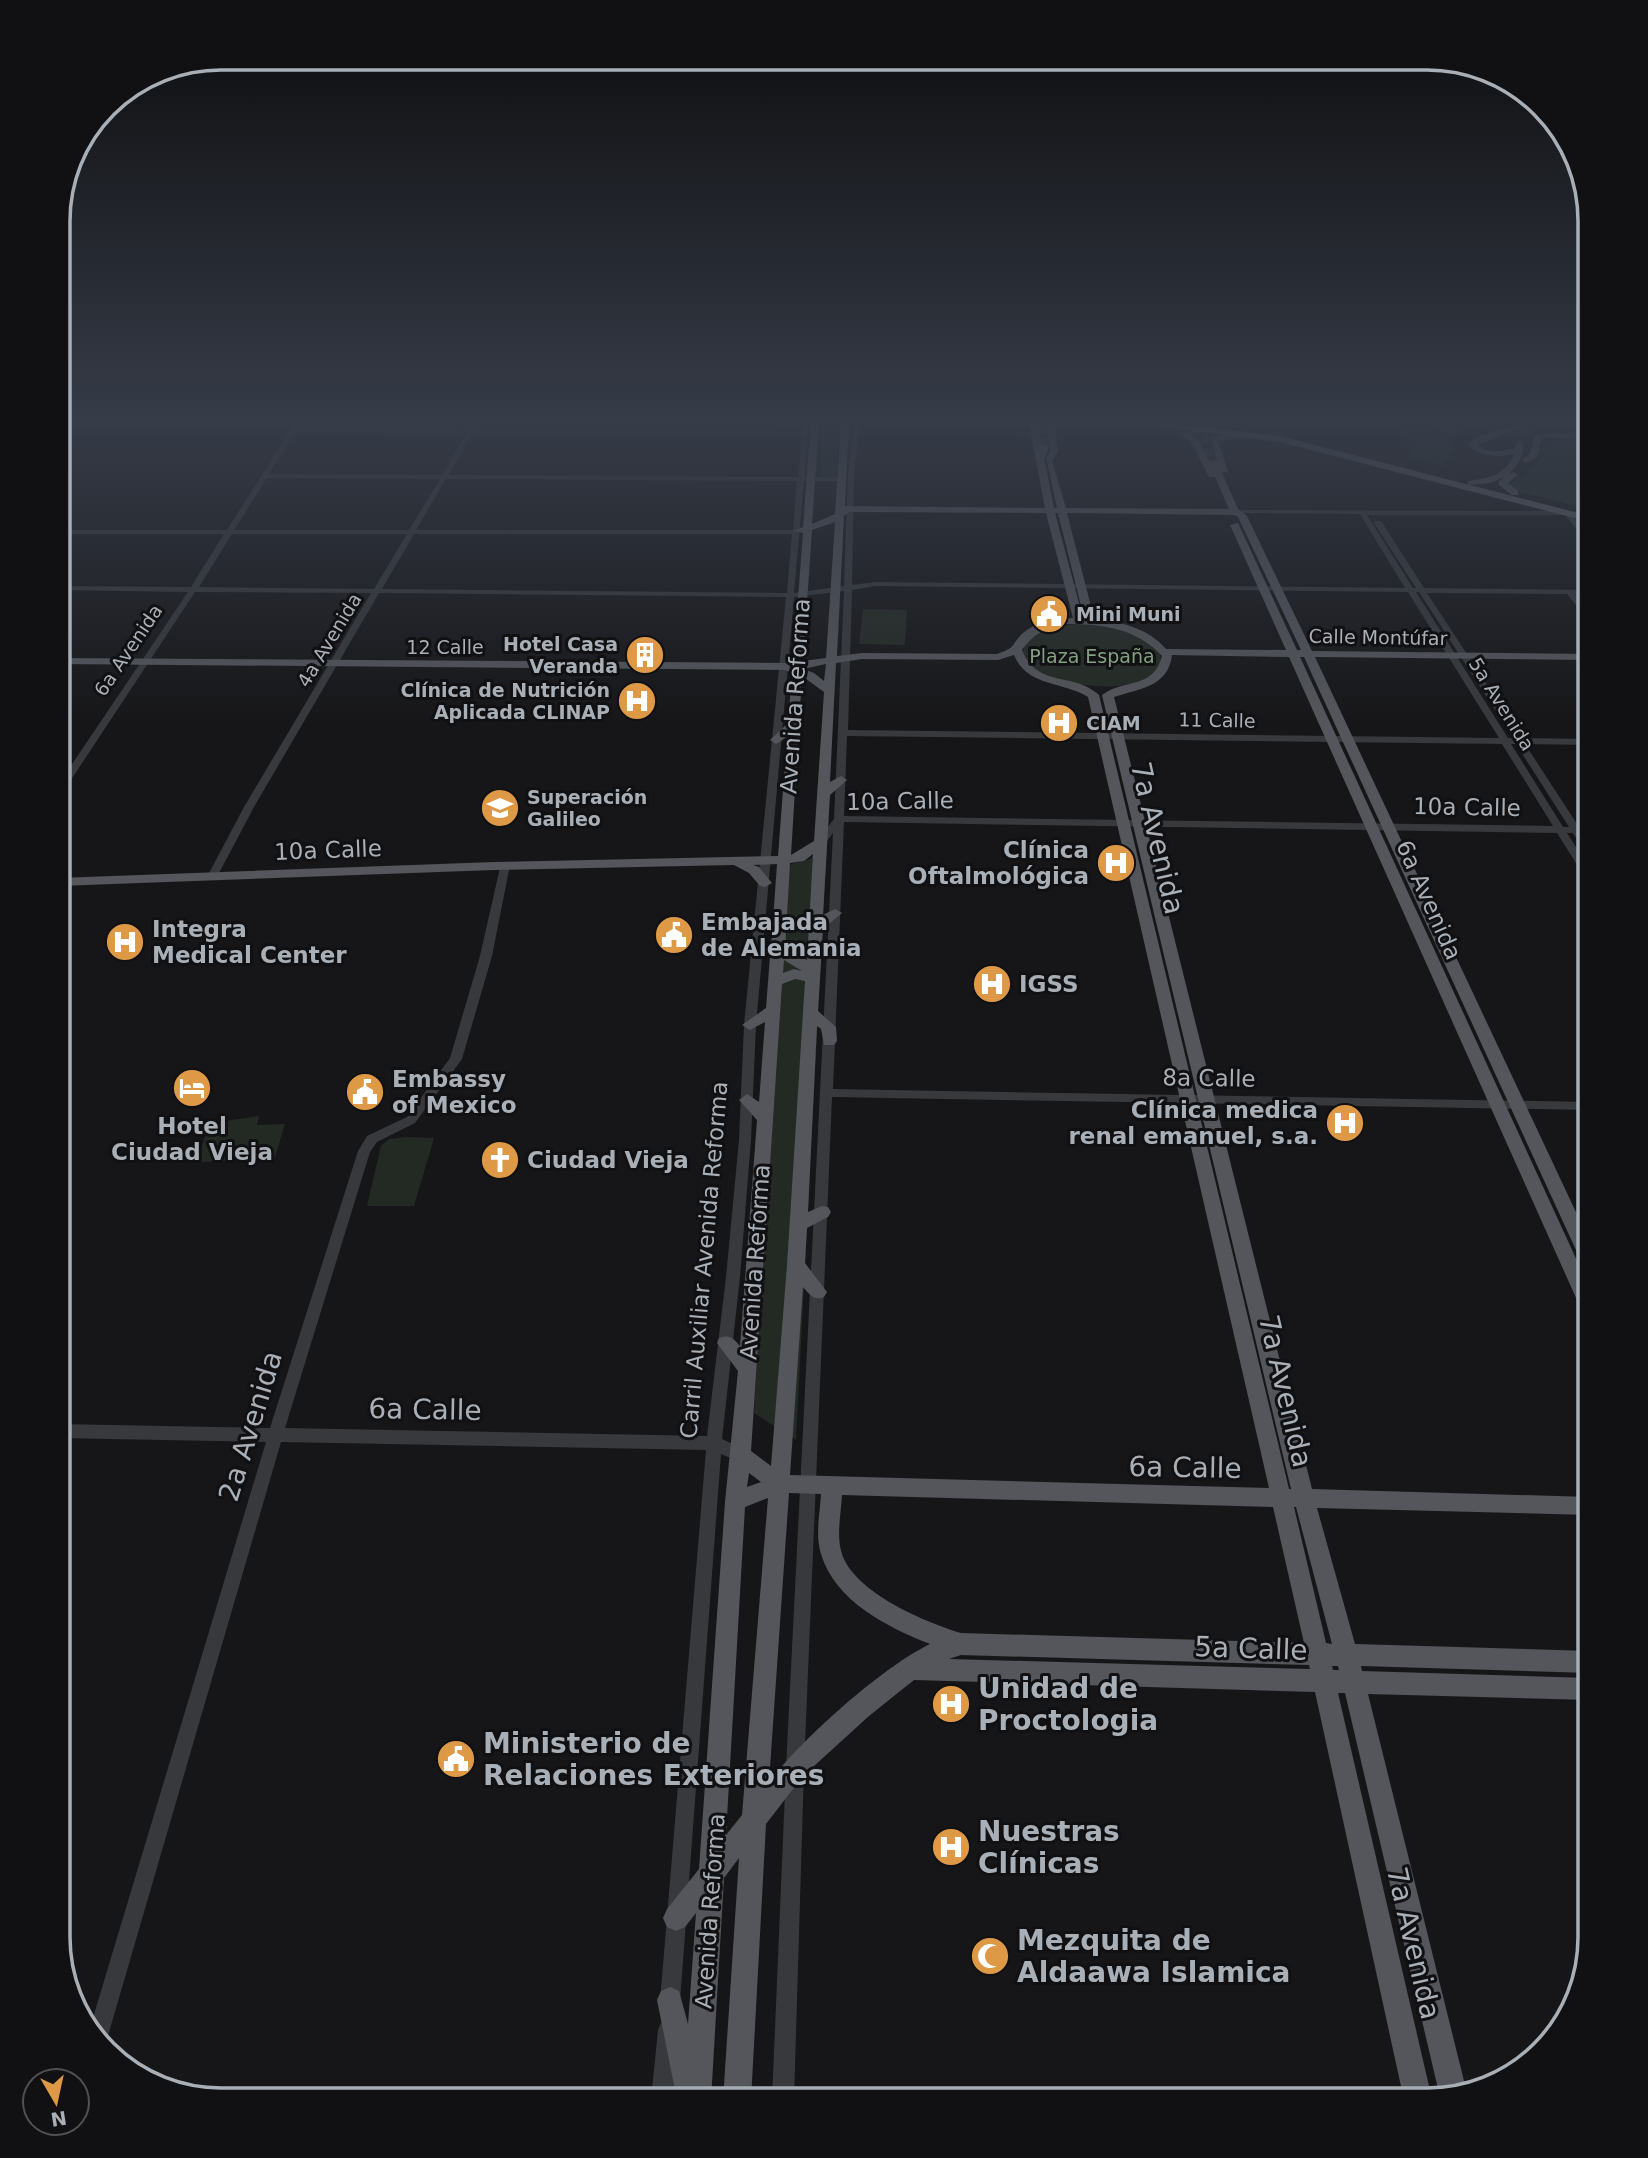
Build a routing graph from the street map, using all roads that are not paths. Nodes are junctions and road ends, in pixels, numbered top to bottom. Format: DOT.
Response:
graph roads {
  1 [pos="234,524"];
  2 [pos="417,524"];
  3 [pos="802,524"];
  4 [pos="805,524"];
  5 [pos="818,524"];
  6 [pos="841,524"];
  7 [pos="846,524"];
  8 [pos="1054,524"];
  9 [pos="1066,524"];
  10 [pos="1235,524"];
  11 [pos="1239,524"];
  12 [pos="1373,524"];
  13 [pos="1375,524"];
  14 [pos="230,530"];
  15 [pos="413,531"];
  16 [pos="803,531"];
  17 [pos="70,532"];
  18 [pos="838,544"];
  19 [pos="850,546"];
  20 [pos="850,564"];
  21 [pos="1070,586"];
  22 [pos="1082,586"];
  23 [pos="70,588"];
  24 [pos="194,588"];
  25 [pos="849,588"];
  26 [pos="1264,588"];
  27 [pos="1277,588"];
  28 [pos="379,590"];
  29 [pos="1410,590"];
  30 [pos="1423,590"];
  31 [pos="835,591"];
  32 [pos="1569,592"];
  33 [pos="1578,592"];
  34 [pos="788,595"];
  35 [pos="803,595"];
  36 [pos="1578,603"];
  37 [pos="802,611"];
  38 [pos="1084,621"];
  39 [pos="786,623"];
  40 [pos="1017,650"];
  41 [pos="832,653"];
  42 [pos="846,654"];
  43 [pos="1166,655"];
  44 [pos="1294,657"];
  45 [pos="1309,657"];
  46 [pos="1578,657"];
  47 [pos="1459,659"];
  48 [pos="70,661"];
  49 [pos="145,661"];
  50 [pos="336,663"];
  51 [pos="1578,664"];
  52 [pos="784,667"];
  53 [pos="798,668"];
  54 [pos="830,691"];
  55 [pos="828,717"];
  56 [pos="794,724"];
  57 [pos="843,733"];
  58 [pos="1103,736"];
  59 [pos="1119,737"];
  60 [pos="1330,739"];
  61 [pos="776,740"];
  62 [pos="1346,740"];
  63 [pos="1505,741"];
  64 [pos="1519,741"];
  65 [pos="1578,742"];
  66 [pos="70,774"];
  67 [pos="841,780"];
  68 [pos="824,793"];
  69 [pos="839,819"];
  70 [pos="1122,822"];
  71 [pos="1141,823"];
  72 [pos="1370,826"];
  73 [pos="1389,826"];
  74 [pos="1560,829"];
  75 [pos="1576,829"];
  76 [pos="1578,832"];
  77 [pos="821,842"];
  78 [pos="1578,858"];
  79 [pos="782,860"];
  80 [pos="766,861"];
  81 [pos="734,862"];
  82 [pos="505,865"];
  83 [pos="213,875"];
  84 [pos="70,878"];
  85 [pos="765,883"];
  86 [pos="835,913"];
  87 [pos="817,926"];
  88 [pos="767,951"];
  89 [pos="814,978"];
  90 [pos="774,982"];
  91 [pos="772,1011"];
  92 [pos="811,1013"];
  93 [pos="750,1025"];
  94 [pos="829,1041"];
  95 [pos="827,1093"];
  96 [pos="1185,1098"];
  97 [pos="1207,1099"];
  98 [pos="747,1100"];
  99 [pos="1496,1105"];
  100 [pos="1517,1105"];
  101 [pos="1578,1107"];
  102 [pos="765,1118"];
  103 [pos="822,1212"];
  104 [pos="799,1224"];
  105 [pos="1578,1235"];
  106 [pos="796,1265"];
  107 [pos="1578,1283"];
  108 [pos="818,1292"];
  109 [pos="726,1343"];
  110 [pos="747,1368"];
  111 [pos="70,1431"];
  112 [pos="276,1434"];
  113 [pos="714,1443"];
  114 [pos="740,1455"];
  115 [pos="779,1484"];
  116 [pos="808,1486"];
  117 [pos="832,1487"];
  118 [pos="1279,1498"];
  119 [pos="1304,1499"];
  120 [pos="735,1502"];
  121 [pos="1578,1506"];
  122 [pos="961,1644"];
  123 [pos="1317,1654"];
  124 [pos="1347,1655"];
  125 [pos="1578,1662"];
  126 [pos="910,1669"];
  127 [pos="1324,1681"];
  128 [pos="1354,1682"];
  129 [pos="1578,1689"];
  130 [pos="794,1768"];
  131 [pos="754,1819"];
  132 [pos="713,1870"];
  133 [pos="676,1918"];
  134 [pos="670,2000"];
  135 [pos="100,2028"];
  136 [pos="1450,2086"];
  137 [pos="663,2088"];
  138 [pos="688,2088"];
  139 [pos="698,2088"];
  140 [pos="738,2088"];
  141 [pos="783,2088"];
  142 [pos="1415,2088"];
  1 -- 14 [label="street, 6a Avenida"];
  2 -- 15 [label="street, 4a Avenida"];
  3 -- 16 [label="street, Carril Auxiliar Avenida Reforma"];
  4 -- 16 [label="main road, Avenida Reforma"];
  5 -- 16 [label="main road"];
  6 -- 18 [label="main road, Avenida Reforma"];
  7 -- 19 [label="street"];
  8 -- 21 [label="main road"];
  9 -- 22 [label="main road"];
  10 -- 26 [label="main road, 6a Avenida"];
  11 -- 27 [label="main road, 6a Avenida"];
  12 -- 29 [label="street, 5a Avenida"];
  13 -- 30 [label="street, 5a Avenida"];
  14 -- 15 [label="street"];
  14 -- 17 [label="street"];
  14 -- 24 [label="street, 6a Avenida"];
  15 -- 16 [label="street"];
  15 -- 28 [label="street, 4a Avenida"];
  16 -- 18 [label="main road"];
  16 -- 34 [label="street, Carril Auxiliar Avenida Reforma"];
  16 -- 35 [label="main road, Avenida Reforma"];
  18 -- 19 [label="main road"];
  18 -- 20 [label="main road"];
  18 -- 31 [label="main road, Avenida Reforma"];
  19 -- 20 [label="street"];
  20 -- 25 [label="street"];
  21 -- 22 [label="street"];
  21 -- 25 [label="street"];
  21 -- 38 [label="main road"];
  22 -- 26 [label="street"];
  22 -- 38 [label="main road"];
  23 -- 24 [label="street"];
  24 -- 28 [label="street"];
  24 -- 49 [label="street, 6a Avenida"];
  25 -- 31 [label="street"];
  25 -- 42 [label="street"];
  26 -- 27 [label="street"];
  26 -- 44 [label="main road, 6a Avenida"];
  27 -- 29 [label="street"];
  27 -- 45 [label="main road, 6a Avenida"];
  28 -- 34 [label="street"];
  28 -- 50 [label="street, 4a Avenida"];
  29 -- 30 [label="street"];
  29 -- 47 [label="street, 5a Avenida"];
  30 -- 32 [label="street"];
  30 -- 47 [label="street, 5a Avenida"];
  31 -- 35 [label="street"];
  31 -- 41 [label="main road, Avenida Reforma"];
  32 -- 33 [label="street"];
  32 -- 36 [label="street"];
  34 -- 35 [label="street"];
  34 -- 39 [label="street, Carril Auxiliar Avenida Reforma"];
  35 -- 37 [label="main road, Avenida Reforma"];
  37 -- 39 [label="main road"];
  37 -- 53 [label="main road, Avenida Reforma"];
  38 -- 40 [label="main road"];
  38 -- 43 [label="main road"];
  39 -- 52 [label="street, Carril Auxiliar Avenida Reforma"];
  40 -- 42 [label="main road"];
  40 -- 58 [label="main road, 7a Avenida"];
  41 -- 42 [label="main road"];
  41 -- 53 [label="main road"];
  41 -- 54 [label="main road, Avenida Reforma"];
  42 -- 57 [label="street"];
  43 -- 44 [label="main road, Calle Montúfar"];
  43 -- 59 [label="main road, 7a Avenida"];
  44 -- 45 [label="main road, Calle Montúfar"];
  44 -- 60 [label="main road, 6a Avenida"];
  45 -- 47 [label="main road, Calle Montúfar"];
  45 -- 62 [label="main road, 6a Avenida"];
  46 -- 47 [label="main road, Calle Montúfar"];
  47 -- 51 [label="main road, Calle Montúfar"];
  47 -- 63 [label="street, 5a Avenida"];
  47 -- 64 [label="street, 5a Avenida"];
  48 -- 49 [label="main road, 12 Calle"];
  49 -- 50 [label="main road, 12 Calle"];
  49 -- 66 [label="street, 6a Avenida"];
  50 -- 52 [label="main road, 12 Calle"];
  50 -- 83 [label="street, 4a Avenida"];
  52 -- 53 [label="main road, 12 Calle"];
  52 -- 61 [label="street, Carril Auxiliar Avenida Reforma"];
  53 -- 54 [label="main road"];
  53 -- 56 [label="main road, Avenida Reforma"];
  54 -- 55 [label="main road, Avenida Reforma"];
  55 -- 57 [label="main road"];
  55 -- 68 [label="main road, Avenida Reforma"];
  56 -- 61 [label="main road"];
  56 -- 79 [label="main road, Avenida Reforma"];
  57 -- 58 [label="street, 11 Calle"];
  57 -- 67 [label="street"];
  58 -- 59 [label="street, 11 Calle"];
  58 -- 70 [label="main road, 7a Avenida"];
  59 -- 60 [label="street, 11 Calle"];
  59 -- 71 [label="main road, 7a Avenida"];
  60 -- 62 [label="street, 11 Calle"];
  60 -- 72 [label="main road, 6a Avenida"];
  61 -- 80 [label="street, Carril Auxiliar Avenida Reforma"];
  62 -- 63 [label="street, 11 Calle"];
  62 -- 73 [label="main road, 6a Avenida"];
  63 -- 64 [label="street, 11 Calle"];
  63 -- 74 [label="street, 5a Avenida"];
  64 -- 65 [label="street, 11 Calle"];
  64 -- 75 [label="street, 5a Avenida"];
  67 -- 68 [label="main road"];
  67 -- 69 [label="street"];
  68 -- 77 [label="main road, Avenida Reforma"];
  69 -- 70 [label="street, 10a Calle"];
  69 -- 77 [label="street, 10a Calle"];
  69 -- 86 [label="street"];
  70 -- 71 [label="street, 10a Calle"];
  70 -- 96 [label="main road, 7a Avenida"];
  71 -- 72 [label="street, 10a Calle"];
  71 -- 97 [label="main road, 7a Avenida"];
  72 -- 73 [label="street, 10a Calle"];
  72 -- 99 [label="main road, 6a Avenida"];
  73 -- 74 [label="street, 10a Calle"];
  73 -- 100 [label="main road, 6a Avenida"];
  74 -- 75 [label="street, 10a Calle"];
  74 -- 78 [label="street, 5a Avenida"];
  75 -- 76 [label="street, 5a Avenida"];
  77 -- 79 [label="main road, 10a Calle"];
  77 -- 87 [label="main road, Avenida Reforma"];
  79 -- 80 [label="main road, 10a Calle"];
  79 -- 88 [label="main road, Avenida Reforma"];
  80 -- 81 [label="main road, 10a Calle"];
  80 -- 85 [label="street, Carril Auxiliar Avenida Reforma"];
  81 -- 82 [label="main road, 10a Calle"];
  81 -- 85 [label="main road"];
  82 -- 83 [label="main road, 10a Calle"];
  82 -- 112 [label="street, 2a Avenida"];
  83 -- 84 [label="main road, 10a Calle"];
  85 -- 88 [label="street, Carril Auxiliar Avenida Reforma"];
  86 -- 87 [label="main road"];
  86 -- 94 [label="street"];
  87 -- 89 [label="main road, Avenida Reforma"];
  88 -- 89 [label="main road"];
  88 -- 90 [label="main road, Avenida Reforma"];
  88 -- 93 [label="street, Carril Auxiliar Avenida Reforma"];
  89 -- 90 [label="main road"];
  89 -- 92 [label="main road, Avenida Reforma"];
  90 -- 91 [label="main road, Avenida Reforma"];
  91 -- 93 [label="main road"];
  91 -- 102 [label="main road, Avenida Reforma"];
  92 -- 94 [label="main road"];
  92 -- 104 [label="main road, Avenida Reforma"];
  93 -- 98 [label="street, Carril Auxiliar Avenida Reforma"];
  94 -- 95 [label="street"];
  95 -- 96 [label="street, 8a Calle"];
  95 -- 103 [label="street"];
  96 -- 97 [label="street, 8a Calle"];
  96 -- 118 [label="main road, 7a Avenida"];
  97 -- 99 [label="street, 8a Calle"];
  97 -- 119 [label="main road, 7a Avenida"];
  98 -- 102 [label="main road"];
  98 -- 109 [label="street, Carril Auxiliar Avenida Reforma"];
  99 -- 100 [label="street, 8a Calle"];
  99 -- 107 [label="main road, 6a Avenida"];
  100 -- 101 [label="street, 8a Calle"];
  100 -- 105 [label="main road, 6a Avenida"];
  102 -- 110 [label="main road, Avenida Reforma"];
  103 -- 104 [label="main road"];
  103 -- 108 [label="street"];
  104 -- 106 [label="main road, Avenida Reforma"];
  106 -- 108 [label="main road"];
  106 -- 115 [label="main road, Avenida Reforma"];
  108 -- 116 [label="street"];
  109 -- 110 [label="main road"];
  109 -- 113 [label="street, Carril Auxiliar Avenida Reforma"];
  110 -- 114 [label="main road, Avenida Reforma"];
  111 -- 112 [label="street, 6a Calle"];
  112 -- 113 [label="street, 6a Calle"];
  112 -- 135 [label="street, 2a Avenida"];
  113 -- 114 [label="street, 6a Calle"];
  113 -- 133 [label="street, Carril Auxiliar Avenida Reforma"];
  114 -- 115 [label="main road, 6a Calle"];
  114 -- 120 [label="main road, Avenida Reforma"];
  115 -- 116 [label="main road, 6a Calle"];
  115 -- 120 [label="main road, 6a Calle"];
  115 -- 131 [label="main road, Avenida Reforma"];
  116 -- 117 [label="main road, 6a Calle"];
  116 -- 130 [label="street"];
  117 -- 118 [label="main road, 6a Calle"];
  117 -- 122 [label="main road, 5a Calle"];
  118 -- 119 [label="main road, 6a Calle"];
  118 -- 123 [label="main road, 7a Avenida"];
  119 -- 121 [label="main road, 6a Calle"];
  119 -- 124 [label="main road, 7a Avenida"];
  120 -- 132 [label="main road, Avenida Reforma"];
  122 -- 123 [label="main road, 5a Calle"];
  122 -- 126 [label="main road, 5a Calle"];
  123 -- 124 [label="main road, 5a Calle"];
  123 -- 127 [label="main road, 7a Avenida"];
  124 -- 125 [label="main road, 5a Calle"];
  124 -- 128 [label="main road, 7a Avenida"];
  126 -- 127 [label="main road, 5a Calle"];
  126 -- 130 [label="main road, 5a Calle"];
  127 -- 128 [label="main road, 5a Calle"];
  127 -- 142 [label="main road, 7a Avenida"];
  128 -- 129 [label="main road, 5a Calle"];
  128 -- 136 [label="main road, 7a Avenida"];
  130 -- 131 [label="main road, 5a Calle"];
  130 -- 141 [label="street"];
  131 -- 132 [label="main road, 5a Calle"];
  131 -- 140 [label="main road, Avenida Reforma"];
  132 -- 133 [label="main road, 5a Calle"];
  132 -- 139 [label="main road, Avenida Reforma"];
  133 -- 134 [label="street, Carril Auxiliar Avenida Reforma"];
  134 -- 137 [label="street, Carril Auxiliar Avenida Reforma"];
  134 -- 138 [label="main road"];
}
